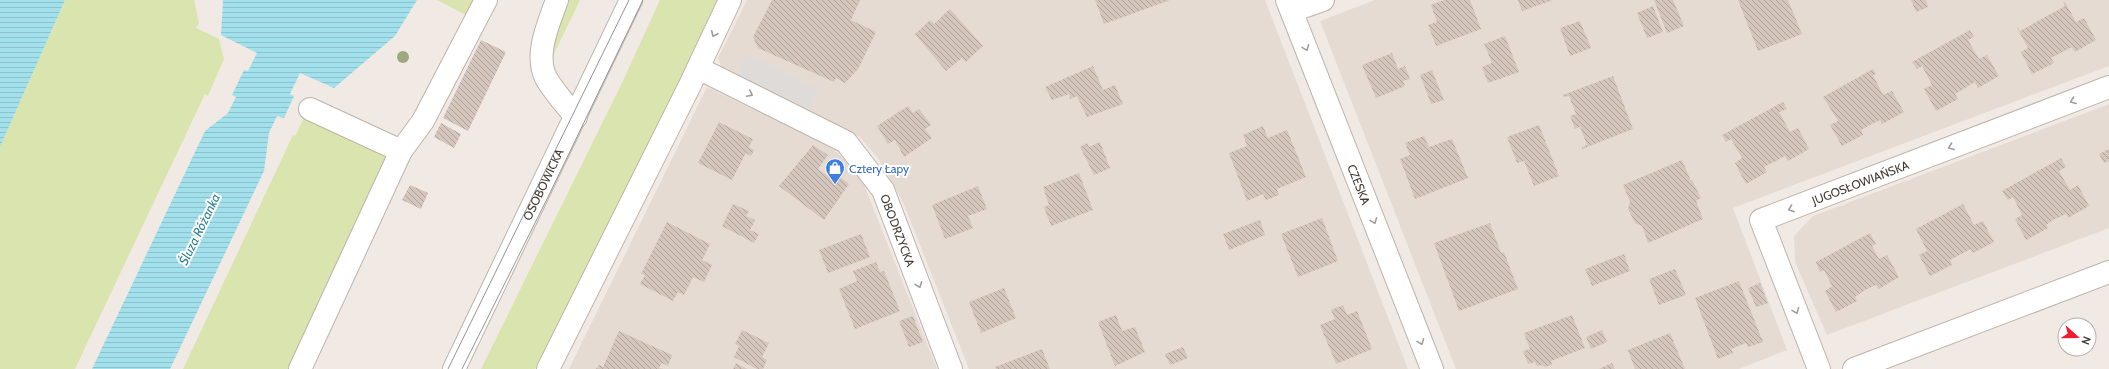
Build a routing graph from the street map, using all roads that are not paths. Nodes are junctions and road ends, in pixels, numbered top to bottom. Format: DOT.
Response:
graph roads {
  1 [pos="486,0"];
  2 [pos="557,0"];
  3 [pos="631,0"];
  4 [pos="730,0"];
  5 [pos="1322,0"];
  6 [pos="1290,6"];
  7 [pos="706,72"];
  8 [pos="2109,86"];
  9 [pos="310,109"];
  10 [pos="576,117"];
  11 [pos="401,151"];
  12 [pos="2109,272"];
  13 [pos="300,369"];
  14 [pos="454,369"];
  15 [pos="548,369"];
  16 [pos="951,369"];
  17 [pos="1432,369"];
  18 [pos="1819,369"];
  19 [pos="1854,369"];
  1 -- 11 [label="street"];
  2 -- 10 [label="street"];
  3 -- 10 [label="street, OSOBOWICKA"];
  4 -- 7 [label="street, one-way"];
  5 -- 6 [label="street"];
  6 -- 17 [label="street, CZESKA, one-way"];
  7 -- 15 [label="street"];
  7 -- 16 [label="street, OBODRZYCKA, one-way"];
  8 -- 18 [label="street, JUGOSŁOWIAŃSKA, one-way"];
  9 -- 11 [label="street"];
  10 -- 14 [label="street, OSOBOWICKA"];
  11 -- 13 [label="street"];
  12 -- 19 [label="street"];
}
